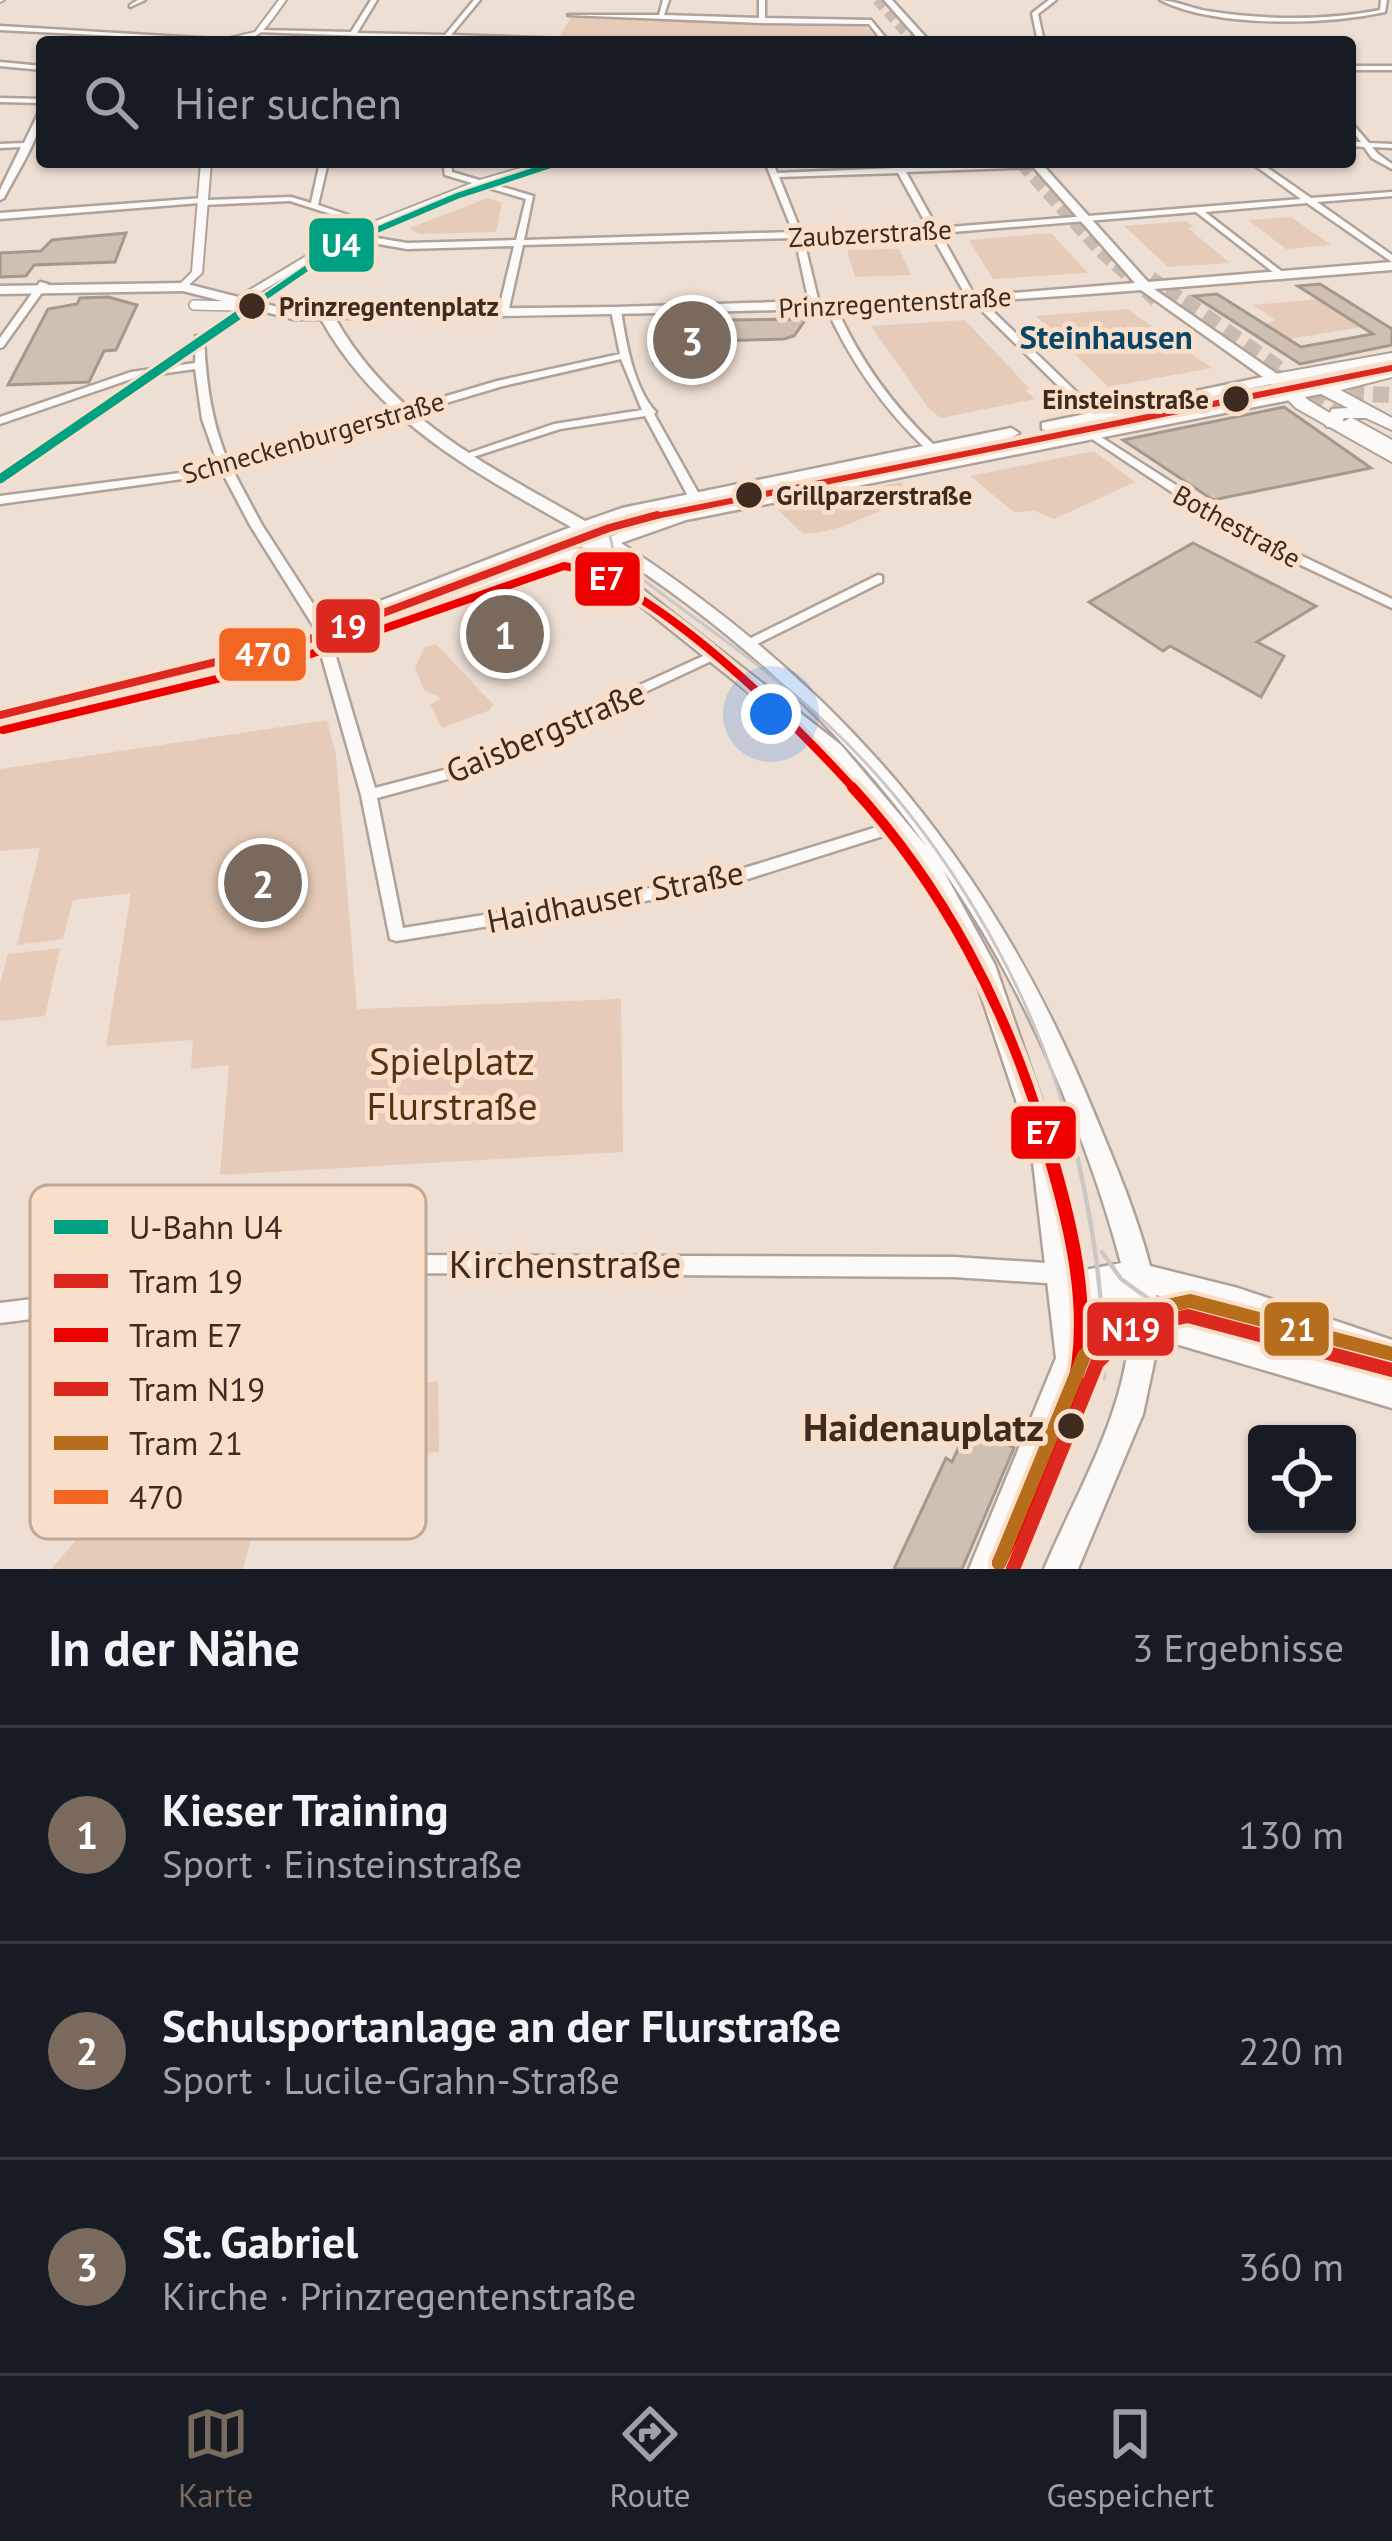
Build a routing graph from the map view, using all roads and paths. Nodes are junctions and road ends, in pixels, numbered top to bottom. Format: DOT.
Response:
graph roads {
  1 [pos="142,0"];
  2 [pos="283,0"];
  3 [pos="374,0"];
  4 [pos="477,0"];
  5 [pos="579,0"];
  6 [pos="666,0"];
  7 [pos="762,0"];
  8 [pos="888,0"];
  9 [pos="1052,0"];
  10 [pos="1163,0"];
  11 [pos="1384,0"];
  12 [pos="132,6"];
  13 [pos="571,15"];
  14 [pos="661,17"];
  15 [pos="762,21"];
  16 [pos="0,28"];
  17 [pos="28,32"];
  18 [pos="260,32"];
  19 [pos="354,32"];
  20 [pos="449,34"];
  21 [pos="76,36"];
  22 [pos="247,36"];
  23 [pos="481,36"];
  24 [pos="550,36"];
  25 [pos="882,36"];
  26 [pos="921,36"];
  27 [pos="1040,36"];
  28 [pos="12,39"];
  29 [pos="0,64"];
  30 [pos="36,67"];
  31 [pos="1356,68"];
  32 [pos="1391,69"];
  33 [pos="0,100"];
  34 [pos="36,101"];
  35 [pos="36,126"];
  36 [pos="1356,130"];
  37 [pos="1356,144"];
  38 [pos="1368,145"];
  39 [pos="0,146"];
  40 [pos="26,146"];
  41 [pos="36,146"];
  42 [pos="1392,146"];
  43 [pos="1392,167"];
  44 [pos="206,168"];
  45 [pos="323,168"];
  46 [pos="448,168"];
  47 [pos="532,168"];
  48 [pos="772,168"];
  49 [pos="870,168"];
  50 [pos="898,168"];
  51 [pos="1039,168"];
  52 [pos="1262,168"];
  53 [pos="775,175"];
  54 [pos="483,182"];
  55 [pos="1392,194"];
  56 [pos="0,198"];
  57 [pos="1306,200"];
  58 [pos="203,202"];
  59 [pos="314,206"];
  60 [pos="1197,209"];
  61 [pos="0,216"];
  62 [pos="1081,220"];
  63 [pos="372,226"];
  64 [pos="933,231"];
  65 [pos="347,236"];
  66 [pos="799,238"];
  67 [pos="520,244"];
  68 [pos="1392,262"];
  69 [pos="1282,276"];
  70 [pos="188,283"];
  71 [pos="40,286"];
  72 [pos="1148,287"];
  73 [pos="0,288"];
  74 [pos="242,300"];
  75 [pos="976,300"];
  76 [pos="194,305"];
  77 [pos="815,307"];
  78 [pos="831,307"];
  79 [pos="616,311"];
  80 [pos="325,313"];
  81 [pos="503,313"];
  82 [pos="17,316"];
  83 [pos="0,317"];
  84 [pos="199,338"];
  85 [pos="0,345"];
  86 [pos="623,356"];
  87 [pos="1392,358"];
  88 [pos="199,366"];
  89 [pos="1392,372"];
  90 [pos="1275,379"];
  91 [pos="1294,385"];
  92 [pos="1325,389"];
  93 [pos="403,411"];
  94 [pos="651,412"];
  95 [pos="1354,420"];
  96 [pos="0,421"];
  97 [pos="1092,425"];
  98 [pos="1392,425"];
  99 [pos="1392,436"];
  100 [pos="1392,447"];
  101 [pos="932,449"];
  102 [pos="466,456"];
  103 [pos="1392,457"];
  104 [pos="221,468"];
  105 [pos="694,496"];
  106 [pos="530,499"];
  107 [pos="0,500"];
  108 [pos="580,526"];
  109 [pos="561,533"];
  110 [pos="604,540"];
  111 [pos="580,549"];
  112 [pos="878,579"];
  113 [pos="1392,604"];
  114 [pos="322,633"];
  115 [pos="746,644"];
  116 [pos="717,656"];
  117 [pos="0,705"];
  118 [pos="0,716"];
  119 [pos="369,795"];
  120 [pos="900,825"];
  121 [pos="426,1264"];
  122 [pos="1135,1275"];
  123 [pos="1078,1281"];
  124 [pos="30,1309"];
  125 [pos="0,1313"];
  126 [pos="1145,1321"];
  127 [pos="1392,1355"];
  128 [pos="1392,1393"];
  129 [pos="986,1569"];
  130 [pos="1060,1569"];
  1 -- 12 [label="street"];
  2 -- 18 [label="street"];
  3 -- 19 [label="street"];
  4 -- 20 [label="street"];
  5 -- 13 [label="street"];
  6 -- 14 [label="street"];
  7 -- 15 [label="street"];
  8 -- 26 [label="main road"];
  9 -- 27 [label="street"];
  10 -- 11 [label="street"];
  13 -- 14 [label="street"];
  13 -- 24 [label="street"];
  14 -- 15 [label="street"];
  15 -- 25 [label="street"];
  16 -- 17 [label="street"];
  17 -- 21 [label="street"];
  17 -- 28 [label="street"];
  18 -- 19 [label="street"];
  18 -- 22 [label="street"];
  19 -- 20 [label="street"];
  20 -- 23 [label="street"];
  29 -- 30 [label="street"];
  31 -- 32 [label="street"];
  33 -- 34 [label="street"];
  35 -- 40 [label="street"];
  36 -- 38 [label="street"];
  37 -- 38 [label="street"];
  38 -- 42 [label="street"];
  38 -- 43 [label="street"];
  39 -- 40 [label="street"];
  40 -- 41 [label="street"];
  40 -- 56 [label="street"];
  44 -- 58 [label="street"];
  45 -- 59 [label="street"];
  46 -- 54 [label="street"];
  47 -- 54 [label="street"];
  48 -- 53 [label="street"];
  49 -- 53 [label="street"];
  50 -- 64 [label="street, Bothestraße"];
  51 -- 62 [label="main road"];
  52 -- 57 [label="street"];
  53 -- 66 [label="street"];
  54 -- 63 [label="street"];
  54 -- 67 [label="street"];
  55 -- 57 [label="street, Zaubzerstraße"];
  57 -- 60 [label="street, Zaubzerstraße"];
  57 -- 68 [label="street"];
  58 -- 59 [label="street"];
  58 -- 61 [label="street"];
  58 -- 70 [label="street"];
  59 -- 63 [label="street"];
  60 -- 62 [label="street, Zaubzerstraße"];
  60 -- 69 [label="street"];
  62 -- 64 [label="street, Zaubzerstraße"];
  62 -- 72 [label="main road"];
  63 -- 65 [label="street"];
  64 -- 66 [label="street, Zaubzerstraße"];
  64 -- 75 [label="street, Bothestraße"];
  65 -- 67 [label="street, Zaubzerstraße"];
  65 -- 74 [label="street"];
  66 -- 67 [label="street, Zaubzerstraße"];
  66 -- 77 [label="street"];
  67 -- 81 [label="street"];
  68 -- 69 [label="main road, Prinzregentenstraße"];
  69 -- 72 [label="main road, Prinzregentenstraße"];
  70 -- 71 [label="main road, Prinzregentenstraße"];
  70 -- 74 [label="main road, Prinzregentenstraße"];
  71 -- 73 [label="main road, Prinzregentenstraße"];
  71 -- 82 [label="street"];
  72 -- 75 [label="main road, Prinzregentenstraße"];
  72 -- 90 [label="main road"];
  72 -- 91 [label="main road"];
  74 -- 76 [label="street"];
  74 -- 80 [label="main road, Prinzregentenstraße"];
  75 -- 78 [label="main road, Prinzregentenstraße"];
  75 -- 97 [label="street, Bothestraße"];
  77 -- 78 [label="main road, Prinzregentenstraße"];
  77 -- 79 [label="main road, Prinzregentenstraße"];
  78 -- 101 [label="street"];
  79 -- 81 [label="main road, Prinzregentenstraße"];
  79 -- 86 [label="street"];
  80 -- 81 [label="main road, Prinzregentenstraße"];
  80 -- 93 [label="main road"];
  82 -- 83 [label="street"];
  82 -- 85 [label="street"];
  84 -- 88 [label="street"];
  86 -- 93 [label="street, Schneckenburgerstraße"];
  86 -- 94 [label="street"];
  87 -- 91 [label="main road"];
  88 -- 96 [label="street"];
  88 -- 104 [label="street"];
  89 -- 92 [label="main road"];
  90 -- 91 [label="main road"];
  90 -- 97 [label="main road"];
  91 -- 92 [label="main road"];
  91 -- 95 [label="main road"];
  91 -- 97 [label="main road"];
  92 -- 95 [label="main road"];
  93 -- 102 [label="main road"];
  93 -- 104 [label="street, Schneckenburgerstraße"];
  94 -- 102 [label="street"];
  94 -- 105 [label="street"];
  95 -- 98 [label="main road"];
  95 -- 99 [label="main road"];
  95 -- 100 [label="main road"];
  95 -- 103 [label="main road"];
  97 -- 101 [label="main road"];
  97 -- 110 [label="main road"];
  97 -- 113 [label="street, Bothestraße"];
  101 -- 105 [label="main road"];
  102 -- 106 [label="main road"];
  104 -- 107 [label="street, Schneckenburgerstraße"];
  104 -- 114 [label="street"];
  105 -- 108 [label="main road"];
  106 -- 108 [label="main road"];
  106 -- 109 [label="main road"];
  108 -- 109 [label="main road"];
  108 -- 110 [label="main road"];
  109 -- 111 [label="main road"];
  109 -- 114 [label="main road"];
  110 -- 111 [label="main road"];
  110 -- 115 [label="main road"];
  111 -- 114 [label="main road"];
  111 -- 116 [label="main road"];
  112 -- 115 [label="street"];
  114 -- 117 [label="main road"];
  114 -- 118 [label="main road"];
  114 -- 119 [label="street"];
  115 -- 122 [label="main road"];
  116 -- 119 [label="street, Gaisbergstraße"];
  116 -- 120 [label="main road"];
  119 -- 120 [label="street, Haidhauser Straße"];
  120 -- 123 [label="main road"];
  121 -- 123 [label="street, Kirchenstraße"];
  122 -- 123 [label="main road"];
  122 -- 126 [label="main road"];
  122 -- 127 [label="main road"];
  123 -- 126 [label="main road"];
  123 -- 129 [label="main road"];
  124 -- 125 [label="street, Kirchenstraße"];
  126 -- 128 [label="main road"];
  126 -- 130 [label="main road"];
}
